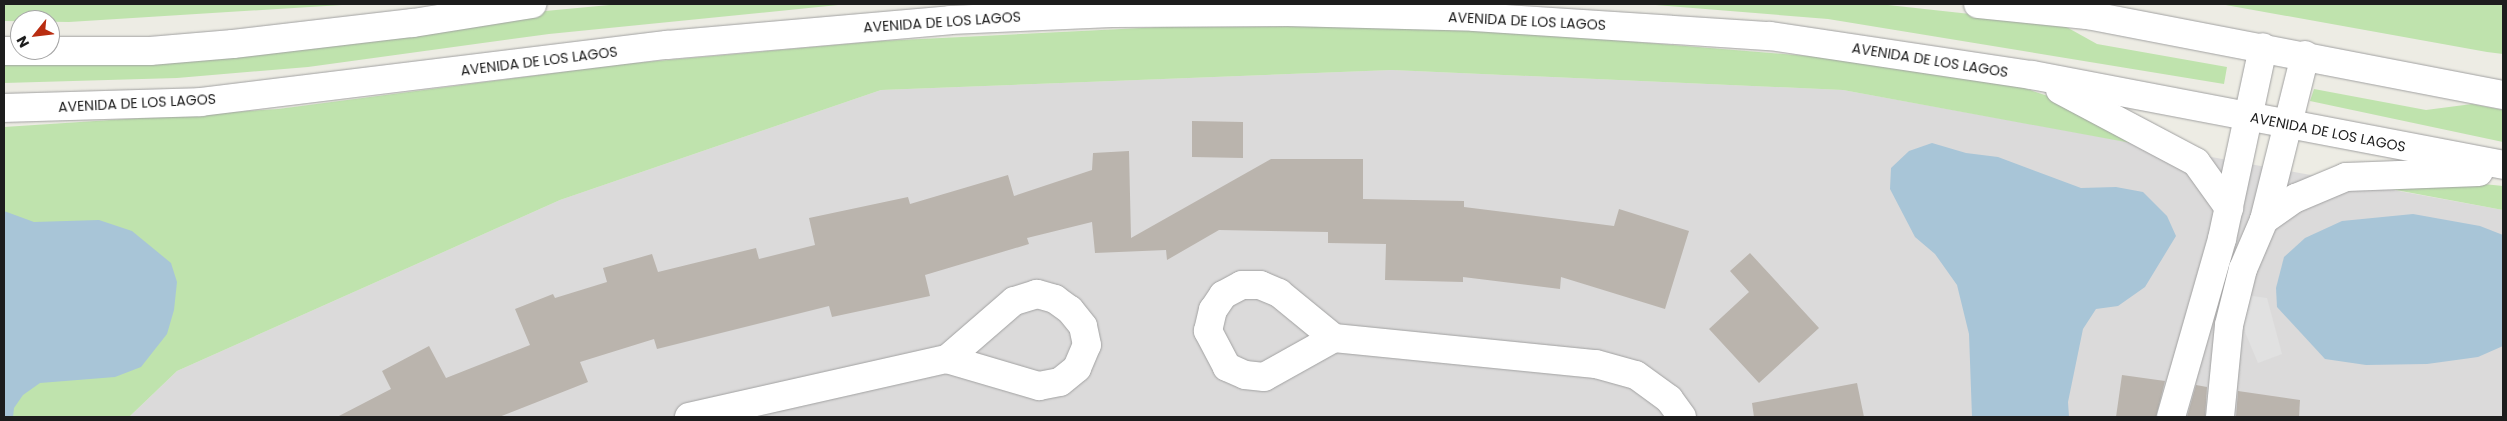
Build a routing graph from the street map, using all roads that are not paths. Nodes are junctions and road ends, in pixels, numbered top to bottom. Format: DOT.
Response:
graph roads {
  1 [pos="532,4"];
  2 [pos="1978,4"];
  3 [pos="2263,47"];
  4 [pos="4,51"];
  5 [pos="2305,55"];
  6 [pos="2032,75"];
  7 [pos="2503,95"];
  8 [pos="4,108"];
  9 [pos="2249,117"];
  10 [pos="2288,124"];
  11 [pos="2503,165"];
  12 [pos="2503,171"];
  13 [pos="2229,208"];
  14 [pos="2264,220"];
  15 [pos="1334,338"];
  16 [pos="947,359"];
  17 [pos="689,417"];
  18 [pos="1682,417"];
  19 [pos="2171,417"];
  20 [pos="2220,417"];
  1 -- 4 [label="street"];
  2 -- 3 [label="street"];
  3 -- 5 [label="street"];
  3 -- 9 [label="street"];
  5 -- 7 [label="street"];
  5 -- 10 [label="street"];
  6 -- 8 [label="street, AVENIDA DE LOS LAGOS"];
  6 -- 9 [label="street, AVENIDA DE LOS LAGOS"];
  6 -- 13 [label="street"];
  9 -- 10 [label="street, AVENIDA DE LOS LAGOS"];
  9 -- 13 [label="street"];
  10 -- 11 [label="street, AVENIDA DE LOS LAGOS"];
  10 -- 14 [label="street"];
  12 -- 14 [label="street"];
  13 -- 19 [label="street"];
  14 -- 20 [label="street"];
  15 -- 18 [label="street"];
  16 -- 16 [label="street"];
  16 -- 17 [label="street"];
}
